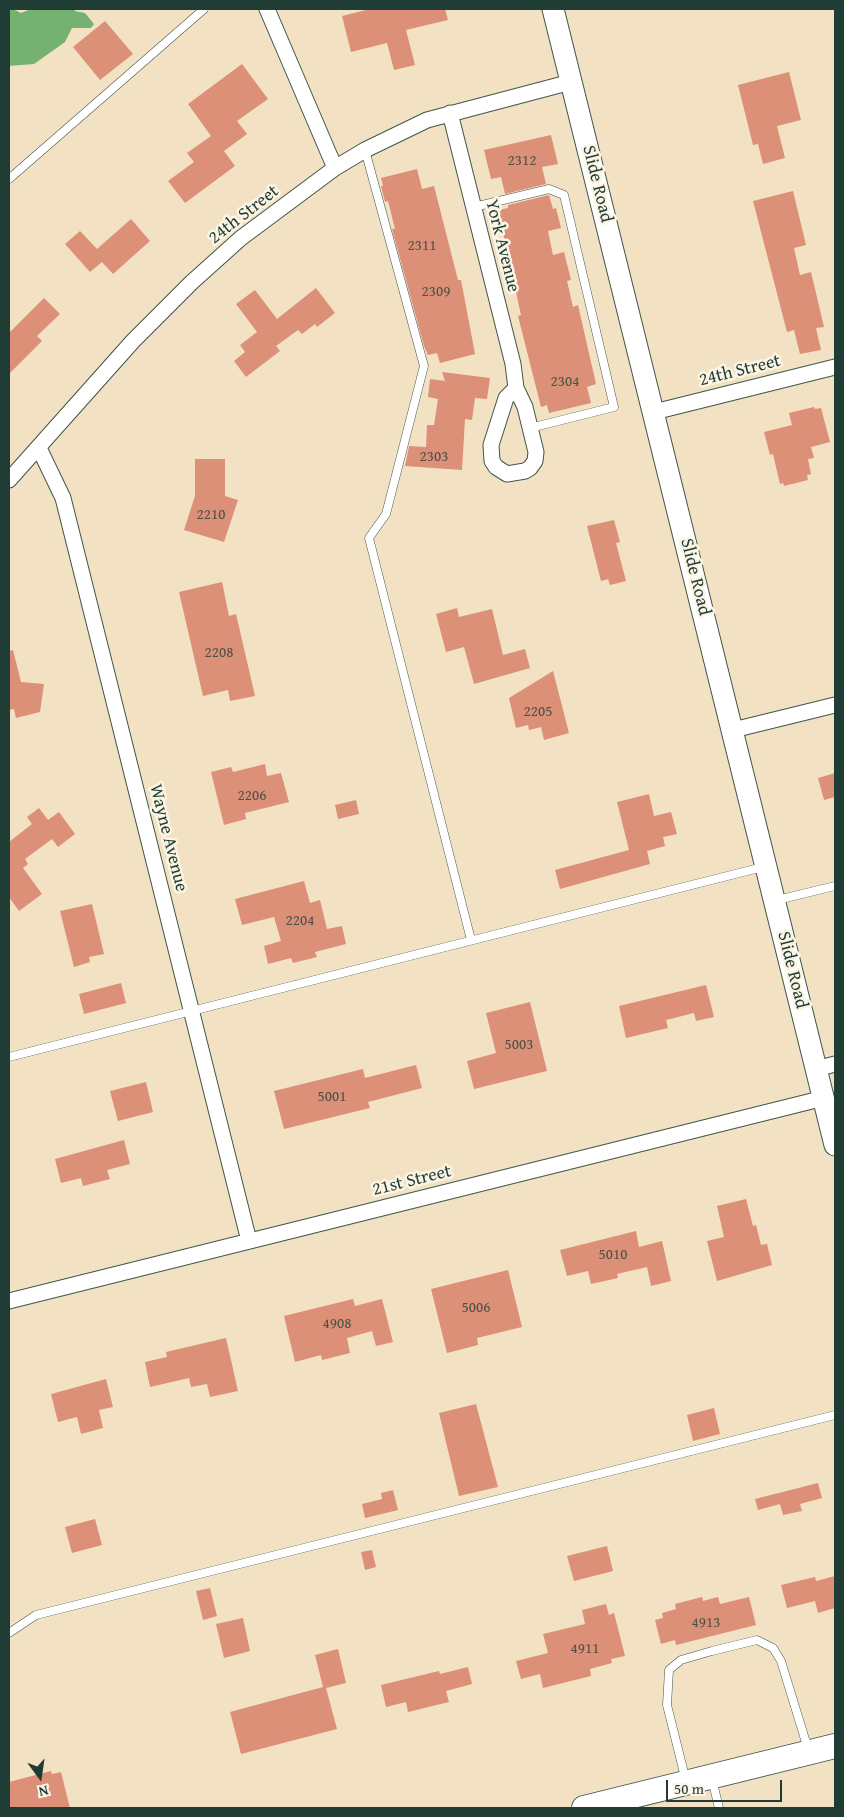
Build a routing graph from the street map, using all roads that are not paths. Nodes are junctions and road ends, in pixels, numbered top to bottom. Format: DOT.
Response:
graph roads {
  1 [pos="204,9"];
  2 [pos="267,9"];
  3 [pos="553,9"];
  4 [pos="571,82"];
  5 [pos="450,113"];
  6 [pos="365,150"];
  7 [pos="335,168"];
  8 [pos="9,179"];
  9 [pos="474,207"];
  10 [pos="835,367"];
  11 [pos="516,388"];
  12 [pos="654,412"];
  13 [pos="530,428"];
  14 [pos="39,448"];
  15 [pos="11,473"];
  16 [pos="835,705"];
  17 [pos="733,730"];
  18 [pos="766,866"];
  19 [pos="835,886"];
  20 [pos="775,901"];
  21 [pos="471,940"];
  22 [pos="192,1010"];
  23 [pos="9,1056"];
  24 [pos="826,1066"];
  25 [pos="824,1098"];
  26 [pos="835,1145"];
  27 [pos="249,1241"];
  28 [pos="9,1301"];
  29 [pos="835,1414"];
  30 [pos="9,1633"];
  31 [pos="835,1746"];
  32 [pos="808,1752"];
  33 [pos="711,1777"];
  34 [pos="687,1783"];
  35 [pos="584,1808"];
  36 [pos="719,1808"];
  1 -- 8 [label="lane"];
  2 -- 7 [label="street"];
  3 -- 4 [label="main road, Slide Road"];
  4 -- 5 [label="street, 24th Street"];
  4 -- 12 [label="main road, Slide Road"];
  5 -- 6 [label="street, 24th Street"];
  5 -- 9 [label="street, York Avenue"];
  6 -- 7 [label="street, 24th Street"];
  6 -- 21 [label="lane"];
  7 -- 14 [label="street, 24th Street"];
  9 -- 11 [label="street, York Avenue"];
  9 -- 13 [label="lane"];
  10 -- 12 [label="street, 24th Street"];
  11 -- 13 [label="street, York Avenue"];
  11 -- 13 [label="street, York Avenue"];
  12 -- 17 [label="main road, Slide Road"];
  14 -- 15 [label="street, 24th Street"];
  14 -- 22 [label="street, Wayne Avenue"];
  16 -- 17 [label="street"];
  17 -- 18 [label="main road, Slide Road"];
  18 -- 20 [label="main road, Slide Road"];
  18 -- 21 [label="lane"];
  19 -- 20 [label="lane"];
  20 -- 24 [label="main road, Slide Road"];
  21 -- 22 [label="lane"];
  22 -- 23 [label="lane"];
  22 -- 27 [label="street, Wayne Avenue"];
  24 -- 25 [label="main road, Slide Road"];
  25 -- 26 [label="main road, Slide Road"];
  25 -- 27 [label="street, 21st Street"];
  27 -- 28 [label="street, 21st Street"];
  29 -- 30 [label="lane"];
  31 -- 32 [label="main road"];
  32 -- 33 [label="main road"];
  32 -- 34 [label="lane"];
  33 -- 34 [label="main road"];
  33 -- 36 [label="lane"];
  34 -- 35 [label="main road"];
}
